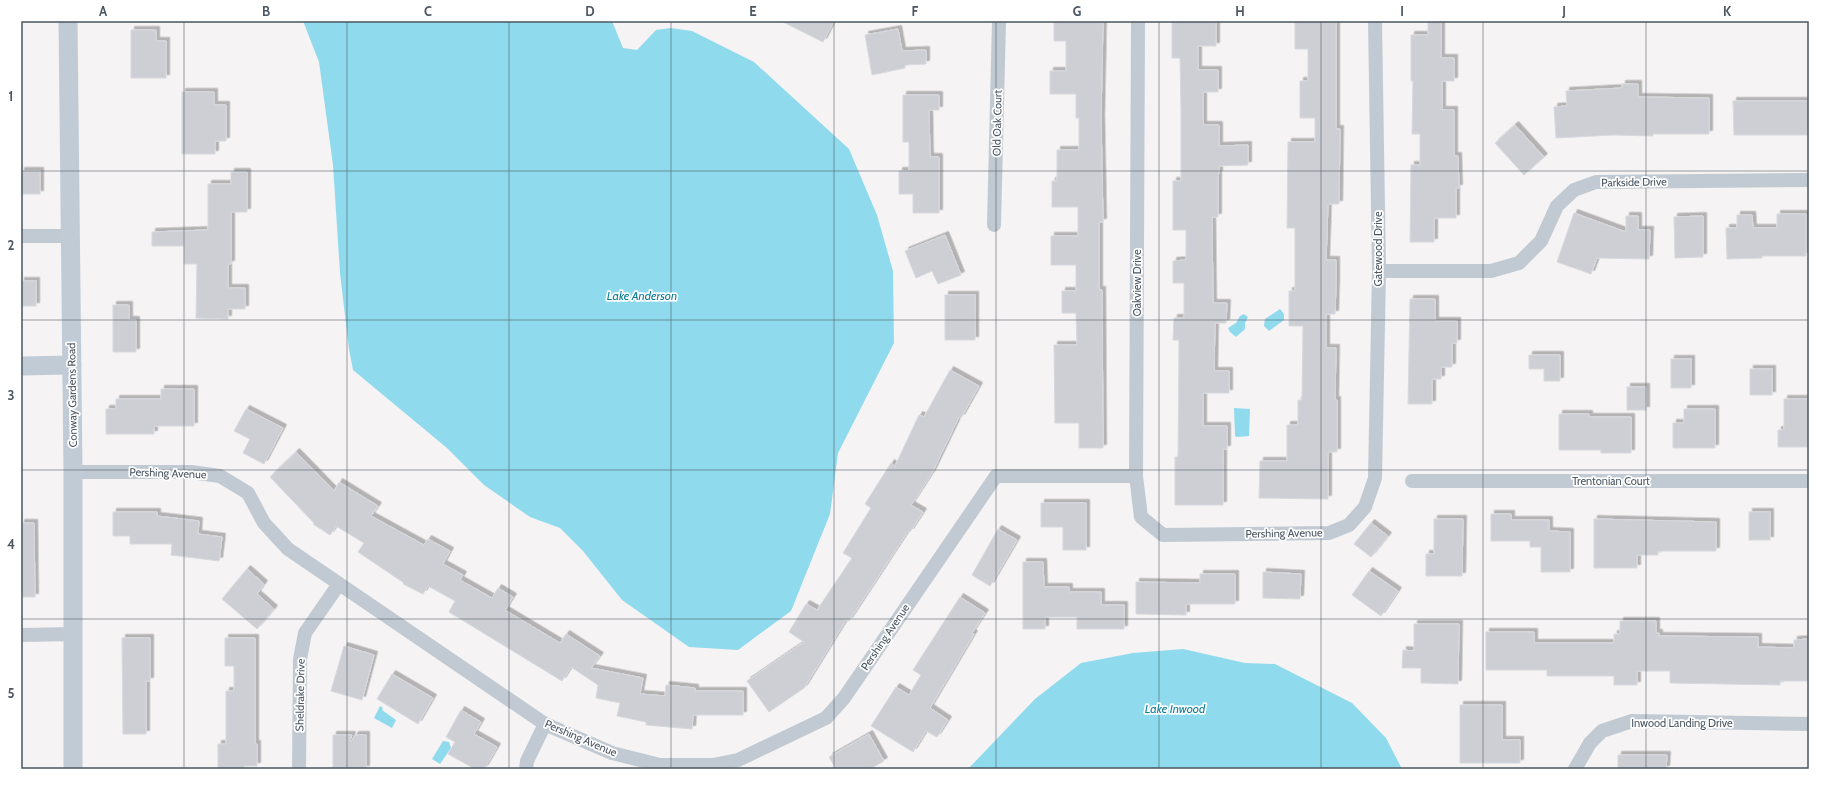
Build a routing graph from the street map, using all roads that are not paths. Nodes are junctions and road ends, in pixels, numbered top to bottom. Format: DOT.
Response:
graph roads {
  1 [pos="68,21"];
  2 [pos="999,21"];
  3 [pos="1138,21"];
  4 [pos="1375,21"];
  5 [pos="1809,180"];
  6 [pos="994,225"];
  7 [pos="21,236"];
  8 [pos="70,236"];
  9 [pos="1379,271"];
  10 [pos="72,365"];
  11 [pos="21,366"];
  12 [pos="73,472"];
  13 [pos="1136,476"];
  14 [pos="1374,478"];
  15 [pos="1412,481"];
  16 [pos="1809,481"];
  17 [pos="1163,535"];
  18 [pos="339,584"];
  19 [pos="73,634"];
  20 [pos="21,635"];
  21 [pos="545,724"];
  22 [pos="1809,724"];
  23 [pos="738,765"];
  24 [pos="73,769"];
  25 [pos="300,769"];
  26 [pos="526,769"];
  27 [pos="1575,769"];
  1 -- 8 [label="street, Conway Gardens Road"];
  2 -- 6 [label="street, Old Oak Court"];
  3 -- 13 [label="street, Oakview Drive"];
  4 -- 9 [label="street, Gatewood Drive"];
  5 -- 9 [label="street, Parkside Drive"];
  7 -- 8 [label="street"];
  8 -- 10 [label="street, Conway Gardens Road"];
  9 -- 14 [label="street, Gatewood Drive"];
  10 -- 11 [label="street"];
  10 -- 12 [label="street, Conway Gardens Road"];
  12 -- 18 [label="street, Pershing Avenue"];
  12 -- 19 [label="street, Conway Gardens Road"];
  13 -- 17 [label="street, Oakview Drive"];
  13 -- 23 [label="street, Pershing Avenue"];
  14 -- 17 [label="street, Pershing Avenue"];
  15 -- 16 [label="street, Trentonian Court"];
  18 -- 21 [label="street, Pershing Avenue"];
  18 -- 25 [label="street, Sheldrake Drive"];
  19 -- 20 [label="street"];
  19 -- 24 [label="street, Conway Gardens Road"];
  21 -- 23 [label="street, Pershing Avenue"];
  21 -- 26 [label="street"];
  22 -- 27 [label="street, Inwood Landing Drive"];
}
